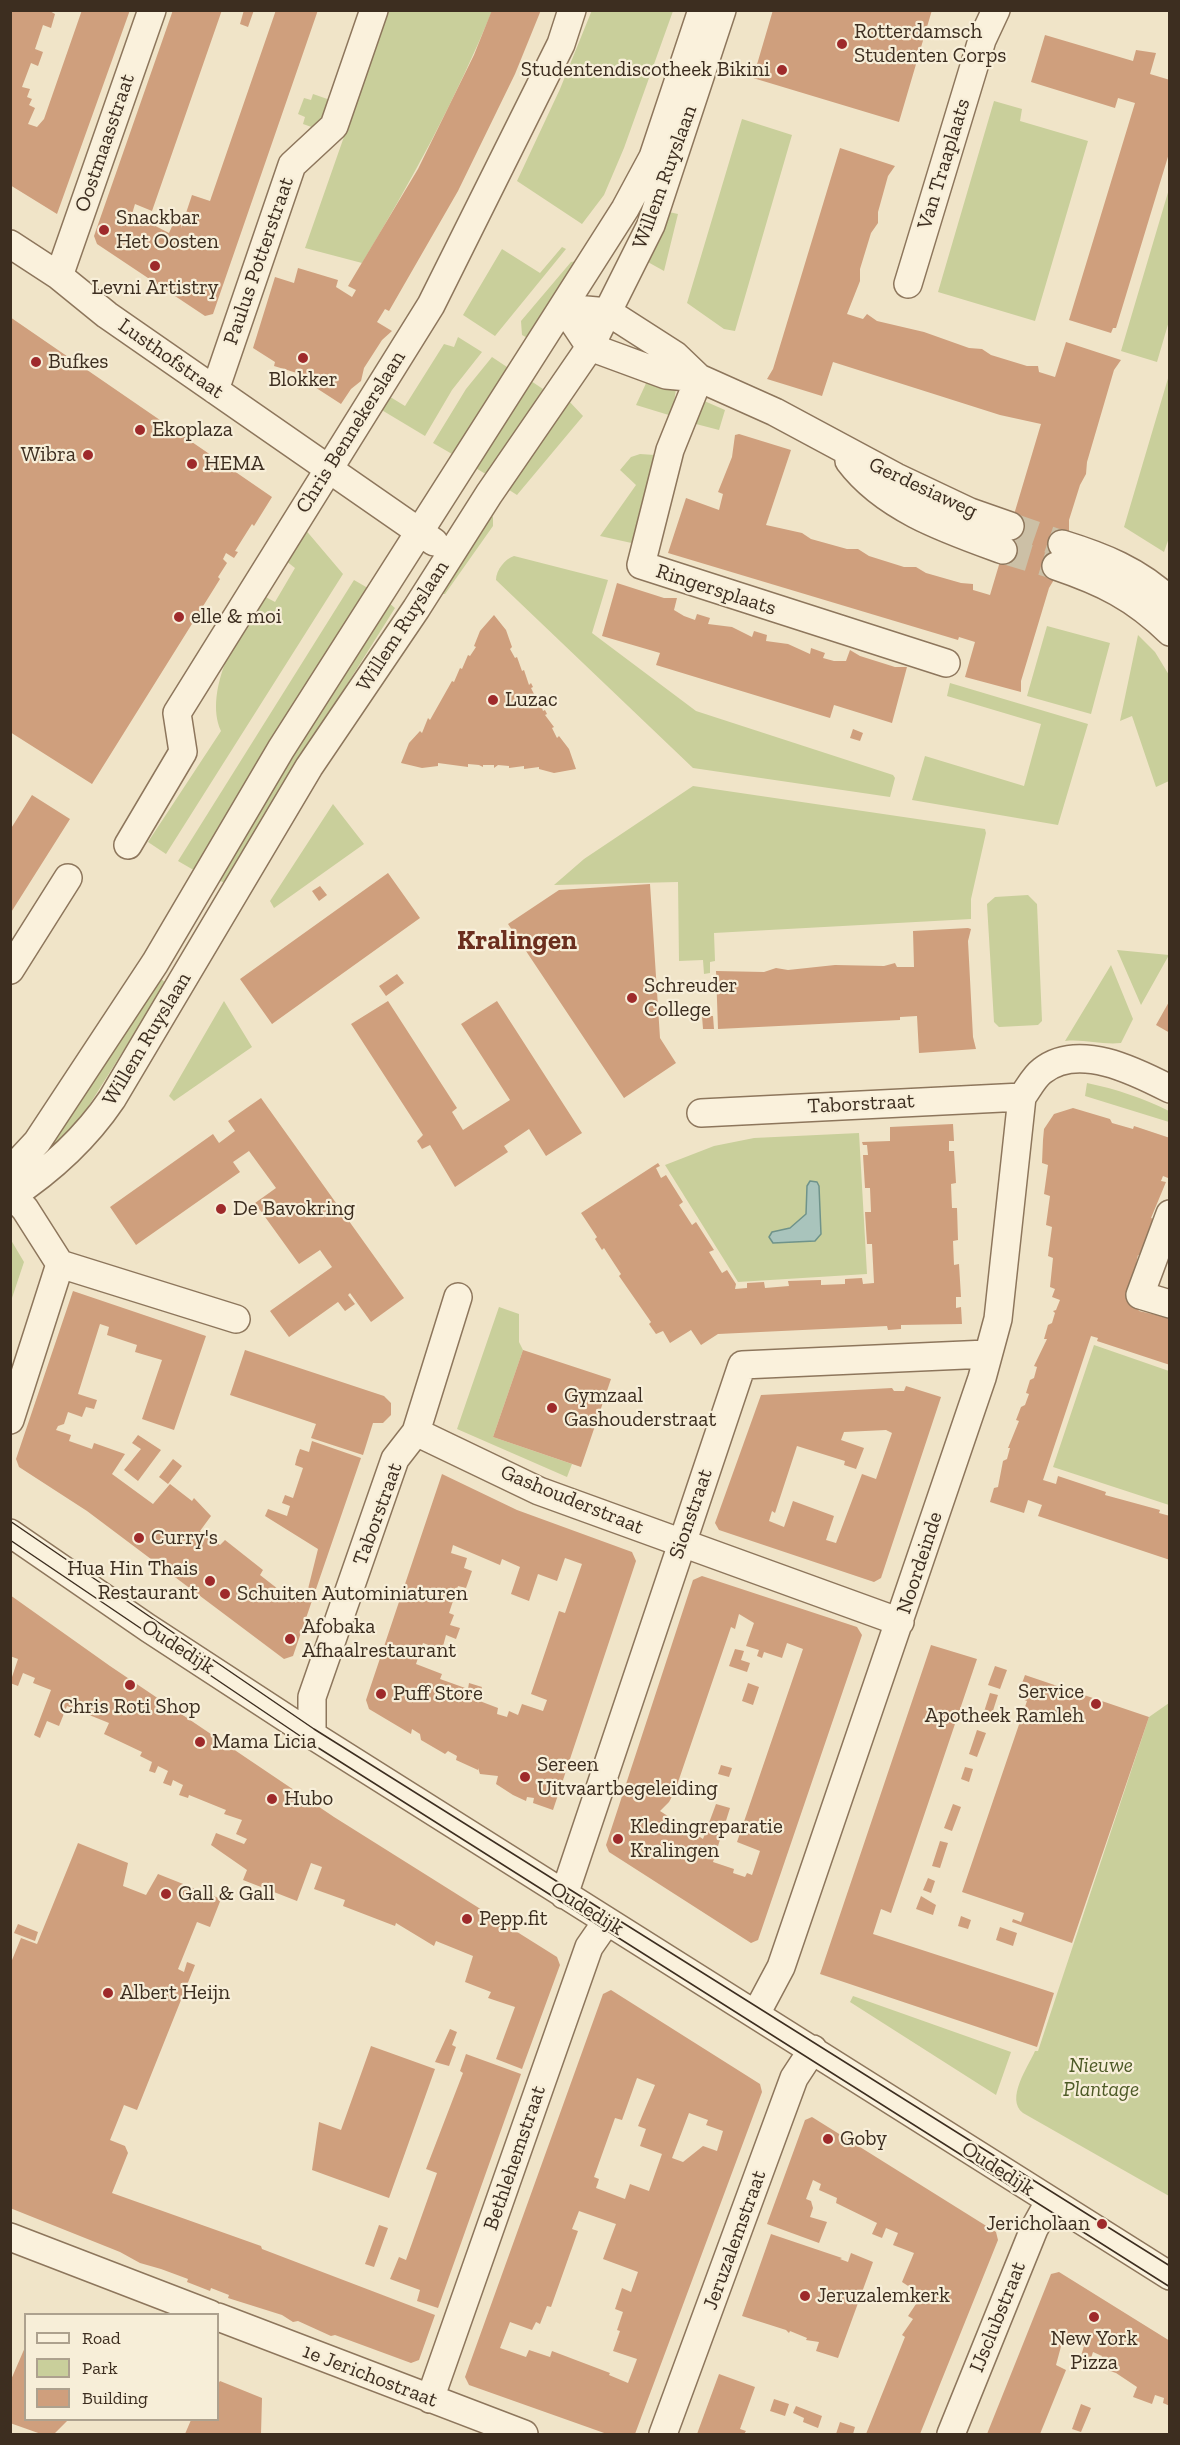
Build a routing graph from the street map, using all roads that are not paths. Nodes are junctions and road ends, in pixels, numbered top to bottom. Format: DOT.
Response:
graph roads {
  1 [pos="152,10"];
  2 [pos="374,10"];
  3 [pos="572,10"];
  4 [pos="702,10"];
  5 [pos="722,10"];
  6 [pos="996,10"];
  7 [pos="10,244"];
  8 [pos="59,276"];
  9 [pos="908,284"];
  10 [pos="564,308"];
  11 [pos="608,312"];
  12 [pos="590,347"];
  13 [pos="699,378"];
  14 [pos="215,390"];
  15 [pos="327,469"];
  16 [pos="420,532"];
  17 [pos="1007,538"];
  18 [pos="451,554"];
  19 [pos="1170,601"];
  20 [pos="1170,632"];
  21 [pos="945,663"];
  22 [pos="128,845"];
  23 [pos="68,878"];
  24 [pos="10,970"];
  25 [pos="1170,1089"];
  26 [pos="1022,1097"];
  27 [pos="701,1113"];
  28 [pos="11,1189"];
  29 [pos="1170,1214"];
  30 [pos="60,1264"];
  31 [pos="458,1297"];
  32 [pos="1170,1304"];
  33 [pos="236,1319"];
  34 [pos="987,1354"];
  35 [pos="10,1420"];
  36 [pos="416,1432"];
  37 [pos="10,1533"];
  38 [pos="681,1542"];
  39 [pos="900,1622"];
  40 [pos="312,1735"];
  41 [pos="564,1895"];
  42 [pos="607,1921"];
  43 [pos="756,2014"];
  44 [pos="813,2049"];
  45 [pos="1049,2202"];
  46 [pos="10,2237"];
  47 [pos="1170,2277"];
  48 [pos="207,2313"];
  49 [pos="219,2317"];
  50 [pos="430,2399"];
  51 [pos="524,2434"];
  52 [pos="663,2434"];
  53 [pos="951,2434"];
  1 -- 8 [label="street, Oostmaasstraat"];
  2 -- 14 [label="street, Paulus Potterstraat"];
  3 -- 15 [label="street, Chris Bennekerslaan"];
  4 -- 10 [label="street, Willem Ruyslaan"];
  5 -- 11 [label="street, Willem Ruyslaan"];
  6 -- 9 [label="street, Van Traaplaats"];
  7 -- 8 [label="street, Lusthofstraat"];
  8 -- 14 [label="street, Lusthofstraat"];
  10 -- 11 [label="street, Gerdesiaweg"];
  10 -- 12 [label="street"];
  10 -- 16 [label="street, Willem Ruyslaan"];
  11 -- 12 [label="street, Willem Ruyslaan"];
  11 -- 13 [label="street, Gerdesiaweg"];
  12 -- 13 [label="street, Gerdesiaweg"];
  12 -- 18 [label="street, Willem Ruyslaan"];
  13 -- 17 [label="street, Gerdesiaweg"];
  13 -- 21 [label="street, Ringersplaats"];
  14 -- 15 [label="street, Lusthofstraat"];
  15 -- 16 [label="street, Lusthofstraat"];
  15 -- 22 [label="street, Chris Bennekerslaan"];
  16 -- 18 [label="street, Lusthofstraat"];
  16 -- 28 [label="street, Willem Ruyslaan"];
  18 -- 28 [label="street, Willem Ruyslaan"];
  19 -- 20 [label="street"];
  23 -- 24 [label="street"];
  25 -- 26 [label="street"];
  26 -- 27 [label="street, Taborstraat"];
  26 -- 34 [label="street, Noordeinde"];
  28 -- 30 [label="street"];
  29 -- 32 [label="street"];
  30 -- 33 [label="street"];
  30 -- 35 [label="street"];
  31 -- 36 [label="street, Taborstraat"];
  34 -- 38 [label="street, Sionstraat"];
  34 -- 39 [label="street, Noordeinde"];
  36 -- 38 [label="street, Gashouderstraat"];
  36 -- 40 [label="street, Taborstraat"];
  37 -- 40 [label="street, Oudedijk"];
  38 -- 39 [label="street, Gashouderstraat"];
  38 -- 41 [label="street, Sionstraat"];
  39 -- 43 [label="street, Noordeinde"];
  40 -- 41 [label="street, Oudedijk"];
  41 -- 42 [label="street, Oudedijk"];
  42 -- 43 [label="street, Oudedijk"];
  42 -- 50 [label="street, Bethlehemstraat"];
  43 -- 44 [label="street, Oudedijk"];
  44 -- 45 [label="street, Oudedijk"];
  44 -- 52 [label="street, Jeruzalemstraat"];
  45 -- 47 [label="street, Oudedijk"];
  45 -- 53 [label="street, IJsclubstraat"];
  46 -- 48 [label="street"];
  49 -- 50 [label="street, 1e Jerichostraat"];
  50 -- 51 [label="street, 1e Jerichostraat"];
}
